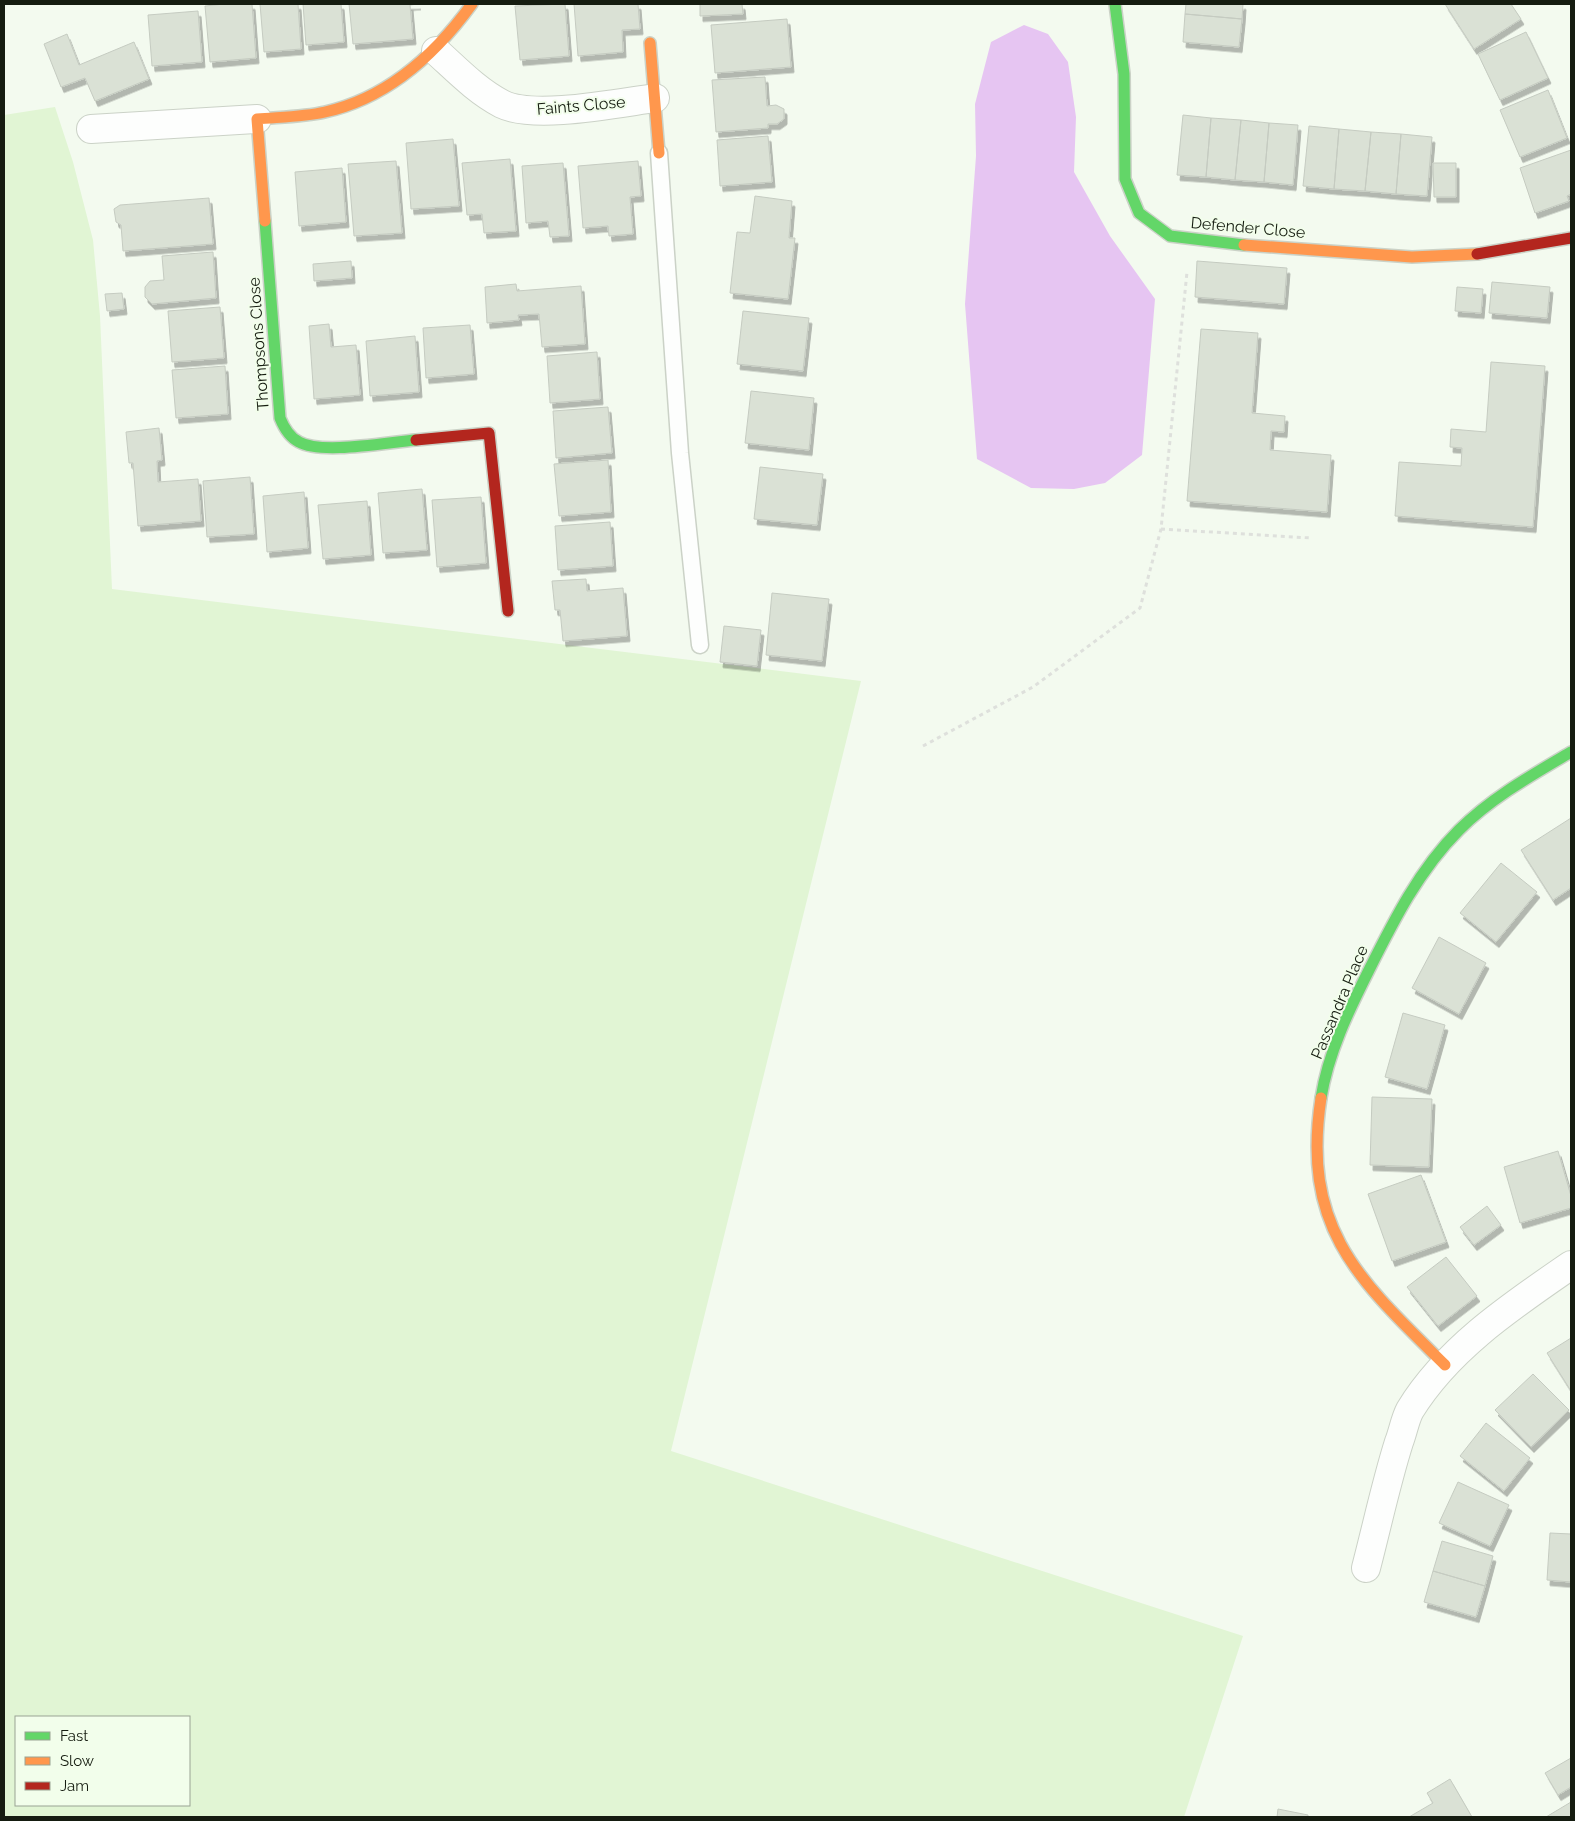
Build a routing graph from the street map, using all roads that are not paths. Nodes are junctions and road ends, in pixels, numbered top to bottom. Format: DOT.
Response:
graph roads {
  1 [pos="472,4"];
  2 [pos="1115,4"];
  3 [pos="650,43"];
  4 [pos="436,51"];
  5 [pos="655,98"];
  6 [pos="257,119"];
  7 [pos="91,130"];
  8 [pos="659,152"];
  9 [pos="1571,238"];
  10 [pos="508,612"];
  11 [pos="700,645"];
  12 [pos="1571,752"];
  13 [pos="1571,1265"];
  14 [pos="1445,1365"];
  15 [pos="1366,1568"];
  1 -- 4 [label="street"];
  2 -- 9 [label="street, Defender Close"];
  3 -- 5 [label="street"];
  4 -- 5 [label="street, Faints Close"];
  4 -- 6 [label="street"];
  5 -- 8 [label="street"];
  6 -- 7 [label="street"];
  6 -- 10 [label="street, Thompsons Close"];
  8 -- 11 [label="lane"];
  12 -- 14 [label="street, Passandra Place"];
  13 -- 14 [label="street"];
  14 -- 15 [label="street"];
}
